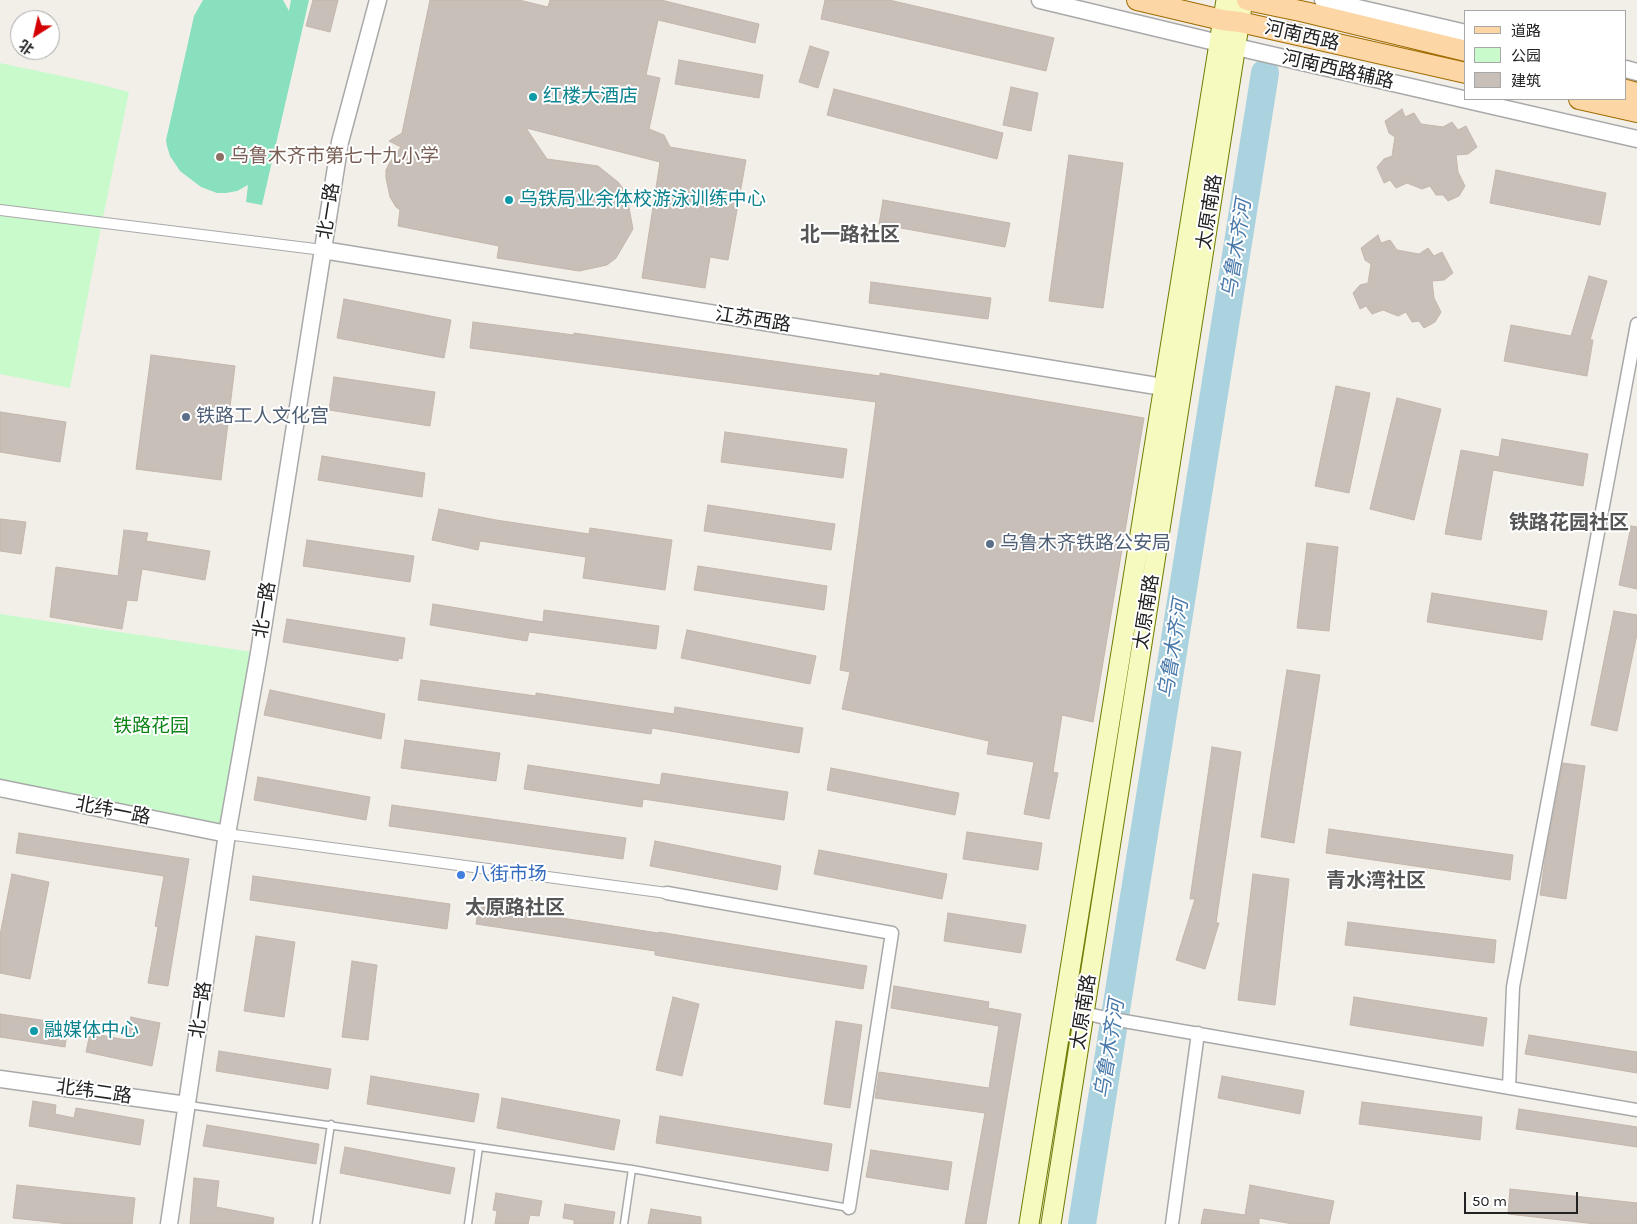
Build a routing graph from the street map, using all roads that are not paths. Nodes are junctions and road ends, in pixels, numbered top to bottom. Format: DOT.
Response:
graph roads {
  1 [pos="378,0"];
  2 [pos="1040,0"];
  3 [pos="1137,0"];
  4 [pos="1226,0"];
  5 [pos="1245,0"];
  6 [pos="1323,0"];
  7 [pos="1231,21"];
  8 [pos="1464,33"];
  9 [pos="1227,45"];
  10 [pos="1464,52"];
  11 [pos="1464,73"];
  12 [pos="1464,99"];
  13 [pos="1467,100"];
  14 [pos="1583,100"];
  15 [pos="1637,112"];
  16 [pos="1637,139"];
  17 [pos="0,210"];
  18 [pos="323,250"];
  19 [pos="1637,324"];
  20 [pos="1163,387"];
  21 [pos="1183,390"];
  22 [pos="0,788"];
  23 [pos="226,834"];
  24 [pos="667,894"];
  25 [pos="1064,1008"];
  26 [pos="1092,1015"];
  27 [pos="1198,1033"];
  28 [pos="0,1079"];
  29 [pos="1509,1088"];
  30 [pos="187,1105"];
  31 [pos="1637,1110"];
  32 [pos="331,1124"];
  33 [pos="479,1146"];
  34 [pos="632,1169"];
  35 [pos="849,1208"];
  36 [pos="168,1224"];
  37 [pos="316,1224"];
  38 [pos="468,1224"];
  39 [pos="624,1224"];
  40 [pos="1029,1224"];
  41 [pos="1051,1224"];
  42 [pos="1172,1224"];
  1 -- 18 [label="street, 北一路"];
  2 -- 9 [label="street, 河南西路辅路"];
  3 -- 7 [label="main road, 河南西路"];
  4 -- 7 [label="main road"];
  5 -- 7 [label="main road"];
  5 -- 10 [label="main road, 河南西路"];
  6 -- 8 [label="street"];
  7 -- 9 [label="main road"];
  7 -- 11 [label="main road, 河南西路"];
  9 -- 12 [label="street, 河南西路辅路"];
  9 -- 20 [label="main road"];
  9 -- 21 [label="main road, 太原南路"];
  13 -- 16 [label="street, 河南西路辅路"];
  14 -- 15 [label="main road"];
  17 -- 18 [label="street"];
  18 -- 20 [label="street, 江苏西路"];
  18 -- 23 [label="street, 北一路"];
  19 -- 29 [label="street"];
  20 -- 21 [label="street, 江苏西路"];
  20 -- 25 [label="main road"];
  21 -- 26 [label="main road, 太原南路"];
  22 -- 23 [label="street, 北纬一路"];
  23 -- 24 [label="street"];
  23 -- 30 [label="street, 北一路"];
  24 -- 35 [label="street"];
  25 -- 26 [label="street"];
  25 -- 40 [label="main road"];
  26 -- 27 [label="street"];
  26 -- 41 [label="main road, 太原南路"];
  27 -- 29 [label="street"];
  27 -- 42 [label="street"];
  28 -- 30 [label="street, 北纬二路"];
  29 -- 31 [label="street"];
  30 -- 32 [label="lane"];
  30 -- 36 [label="street, 北一路"];
  32 -- 33 [label="lane"];
  32 -- 37 [label="lane"];
  33 -- 34 [label="lane"];
  33 -- 38 [label="lane"];
  34 -- 35 [label="lane"];
  34 -- 39 [label="lane"];
}
